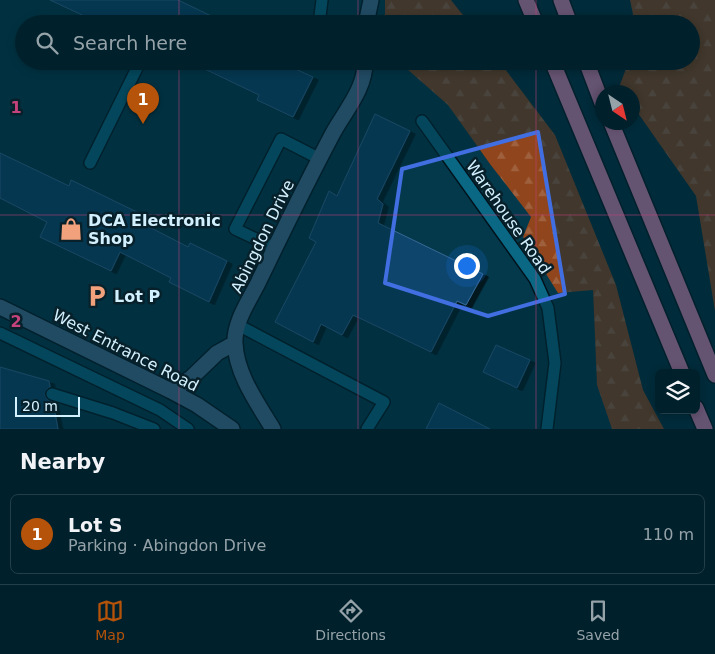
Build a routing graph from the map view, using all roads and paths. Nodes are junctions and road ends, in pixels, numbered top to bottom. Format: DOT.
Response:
graph roads {
  1 [pos="322,0"];
  2 [pos="360,0"];
  3 [pos="371,0"];
  4 [pos="526,0"];
  5 [pos="561,0"];
  6 [pos="320,15"];
  7 [pos="363,15"];
  8 [pos="367,15"];
  9 [pos="532,15"];
  10 [pos="567,15"];
  11 [pos="136,70"];
  12 [pos="364,70"];
  13 [pos="556,70"];
  14 [pos="589,70"];
  15 [pos="595,85"];
  16 [pos="422,121"];
  17 [pos="614,130"];
  18 [pos="320,159"];
  19 [pos="90,163"];
  20 [pos="275,248"];
  21 [pos="0,307"];
  22 [pos="238,325"];
  23 [pos="0,333"];
  24 [pos="235,343"];
  25 [pos="680,369"];
  26 [pos="715,374"];
  27 [pos="171,390"];
  28 [pos="52,394"];
  29 [pos="699,414"];
  30 [pos="154,429"];
  31 [pos="188,429"];
  32 [pos="232,429"];
  33 [pos="273,429"];
  34 [pos="367,429"];
  35 [pos="547,429"];
  36 [pos="705,429"];
  1 -- 6 [label="lane"];
  2 -- 7 [label="main road"];
  3 -- 8 [label="main road"];
  4 -- 9 [label="highway"];
  5 -- 10 [label="highway"];
  11 -- 19 [label="lane"];
  12 -- 18 [label="main road, Abingdon Drive"];
  13 -- 25 [label="highway"];
  14 -- 15 [label="highway"];
  16 -- 35 [label="lane, Warehouse Road"];
  17 -- 26 [label="highway"];
  18 -- 20 [label="main road, Abingdon Drive"];
  18 -- 20 [label="lane"];
  20 -- 22 [label="main road, Abingdon Drive"];
  21 -- 27 [label="main road, West Entrance Road"];
  22 -- 24 [label="main road, Abingdon Drive"];
  22 -- 34 [label="lane"];
  23 -- 31 [label="lane"];
  24 -- 27 [label="main road"];
  24 -- 33 [label="main road, Abingdon Drive"];
  27 -- 32 [label="main road, West Entrance Road"];
  28 -- 30 [label="lane"];
  29 -- 36 [label="highway"];
}
